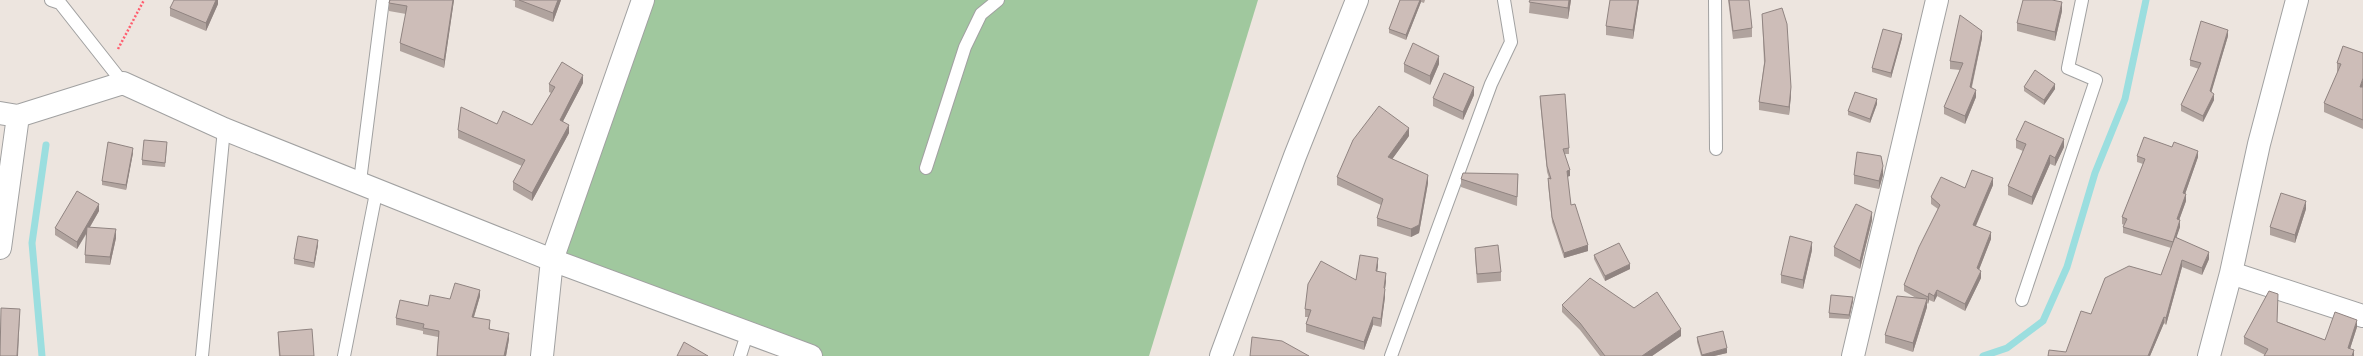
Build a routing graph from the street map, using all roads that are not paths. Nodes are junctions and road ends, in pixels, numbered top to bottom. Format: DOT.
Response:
graph roads {
  1 [pos="51,0"];
  2 [pos="383,0"];
  3 [pos="644,0"];
  4 [pos="998,0"];
  5 [pos="1357,0"];
  6 [pos="1504,0"];
  7 [pos="1715,0"];
  8 [pos="1937,0"];
  9 [pos="2082,0"];
  10 [pos="2297,0"];
  11 [pos="123,83"];
  12 [pos="9,114"];
  13 [pos="224,129"];
  14 [pos="1716,149"];
  15 [pos="926,168"];
  16 [pos="368,185"];
  17 [pos="0,248"];
  18 [pos="552,260"];
  19 [pos="2231,273"];
  20 [pos="2022,300"];
  21 [pos="2363,316"];
  22 [pos="747,334"];
  23 [pos="202,356"];
  24 [pos="344,356"];
  25 [pos="542,356"];
  26 [pos="740,356"];
  27 [pos="810,356"];
  28 [pos="1221,356"];
  29 [pos="1391,356"];
  30 [pos="1853,356"];
  31 [pos="2209,356"];
  1 -- 11 [label="lane"];
  2 -- 16 [label="lane"];
  3 -- 18 [label="street"];
  4 -- 15 [label="lane"];
  5 -- 28 [label="street"];
  6 -- 29 [label="lane"];
  7 -- 14 [label="lane"];
  8 -- 30 [label="street"];
  9 -- 20 [label="lane"];
  10 -- 19 [label="street"];
  11 -- 12 [label="street"];
  11 -- 13 [label="street"];
  12 -- 17 [label="street"];
  13 -- 16 [label="street"];
  13 -- 23 [label="lane"];
  16 -- 18 [label="street"];
  16 -- 24 [label="lane"];
  18 -- 22 [label="street"];
  18 -- 25 [label="street"];
  19 -- 21 [label="street"];
  19 -- 31 [label="street"];
  22 -- 26 [label="lane"];
  22 -- 27 [label="street"];
}
